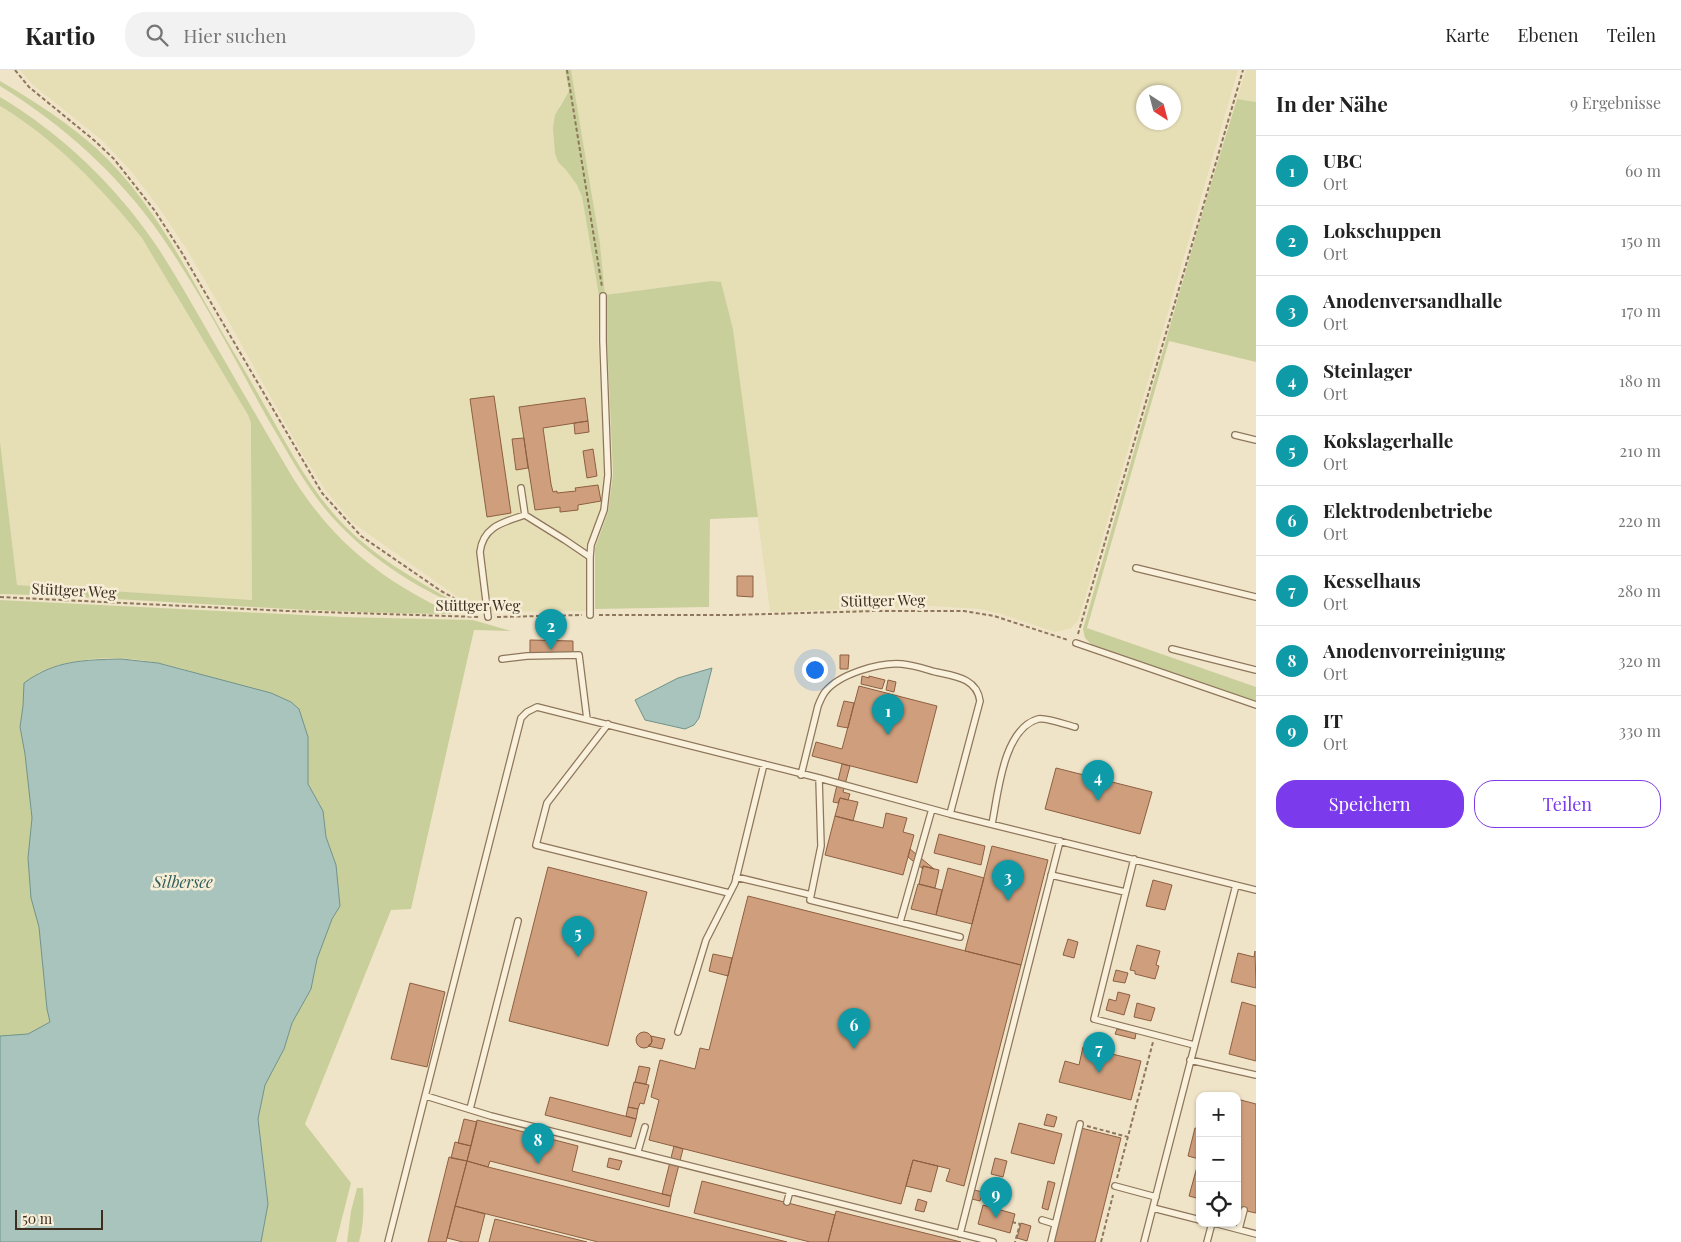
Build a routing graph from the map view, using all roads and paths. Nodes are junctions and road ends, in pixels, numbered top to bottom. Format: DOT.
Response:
graph roads {
  1 [pos="15,70"];
  2 [pos="567,70"];
  3 [pos="1243,70"];
  4 [pos="603,296"];
  5 [pos="1235,434"];
  6 [pos="1256,440"];
  7 [pos="520,488"];
  8 [pos="525,515"];
  9 [pos="590,557"];
  10 [pos="1136,568"];
  11 [pos="0,597"];
  12 [pos="1256,597"];
  13 [pos="590,615"];
  14 [pos="488,617"];
  15 [pos="1074,642"];
  16 [pos="1172,649"];
  17 [pos="502,659"];
  18 [pos="1256,670"];
  19 [pos="1256,705"];
  20 [pos="587,719"];
  21 [pos="608,724"];
  22 [pos="1075,727"];
  23 [pos="764,764"];
  24 [pos="801,774"];
  25 [pos="819,778"];
  26 [pos="932,809"];
  27 [pos="950,814"];
  28 [pos="992,824"];
  29 [pos="1060,841"];
  30 [pos="1134,859"];
  31 [pos="1052,875"];
  32 [pos="736,877"];
  33 [pos="1236,885"];
  34 [pos="1256,890"];
  35 [pos="1126,892"];
  36 [pos="729,893"];
  37 [pos="811,894"];
  38 [pos="518,921"];
  39 [pos="900,922"];
  40 [pos="960,938"];
  41 [pos="678,1032"];
  42 [pos="1155,1035"];
  43 [pos="1194,1045"];
  44 [pos="1190,1060"];
  45 [pos="1256,1075"];
  46 [pos="426,1096"];
  47 [pos="470,1110"];
  48 [pos="1080,1124"];
  49 [pos="644,1127"];
  50 [pos="1105,1131"];
  51 [pos="1102,1133"];
  52 [pos="1128,1137"];
  53 [pos="638,1151"];
  54 [pos="1115,1186"];
  55 [pos="790,1191"];
  56 [pos="1156,1197"];
  57 [pos="787,1202"];
  58 [pos="1153,1208"];
  59 [pos="1244,1210"];
  60 [pos="1196,1219"];
  61 [pos="1042,1220"];
  62 [pos="1012,1222"];
  63 [pos="1055,1224"];
  64 [pos="1212,1227"];
  65 [pos="1228,1227"];
  66 [pos="1239,1230"];
  67 [pos="960,1234"];
  68 [pos="1256,1234"];
  69 [pos="388,1242"];
  70 [pos="993,1242"];
  71 [pos="1015,1242"];
  72 [pos="1051,1242"];
  73 [pos="1101,1242"];
  74 [pos="1144,1242"];
  75 [pos="1207,1242"];
  1 -- 14 [label="path"];
  2 -- 4 [label="path"];
  3 -- 15 [label="path"];
  4 -- 9 [label="lane"];
  5 -- 6 [label="lane"];
  7 -- 8 [label="lane"];
  8 -- 9 [label="lane"];
  8 -- 14 [label="lane"];
  9 -- 13 [label="lane"];
  10 -- 12 [label="lane"];
  11 -- 14 [label="path, Stüttger Weg"];
  13 -- 14 [label="path, Stüttger Weg"];
  13 -- 15 [label="path, Stüttger Weg"];
  15 -- 19 [label="lane"];
  16 -- 18 [label="lane"];
  17 -- 20 [label="lane"];
  20 -- 21 [label="lane"];
  20 -- 46 [label="lane"];
  21 -- 23 [label="lane"];
  21 -- 36 [label="lane"];
  22 -- 28 [label="lane"];
  23 -- 24 [label="lane"];
  23 -- 32 [label="lane"];
  24 -- 25 [label="lane"];
  24 -- 27 [label="lane"];
  25 -- 26 [label="lane"];
  25 -- 37 [label="lane"];
  26 -- 27 [label="lane"];
  26 -- 39 [label="lane"];
  27 -- 28 [label="lane"];
  28 -- 29 [label="lane"];
  29 -- 30 [label="lane"];
  29 -- 31 [label="lane"];
  30 -- 33 [label="lane"];
  30 -- 35 [label="lane"];
  31 -- 35 [label="lane"];
  31 -- 67 [label="lane"];
  32 -- 36 [label="lane"];
  32 -- 37 [label="lane"];
  33 -- 34 [label="lane"];
  33 -- 43 [label="lane"];
  35 -- 42 [label="lane"];
  36 -- 41 [label="lane"];
  37 -- 39 [label="lane"];
  38 -- 47 [label="lane"];
  39 -- 40 [label="lane"];
  42 -- 43 [label="lane"];
  42 -- 52 [label="path"];
  43 -- 44 [label="lane"];
  44 -- 45 [label="lane"];
  44 -- 56 [label="lane"];
  46 -- 47 [label="lane"];
  46 -- 69 [label="lane"];
  47 -- 53 [label="lane"];
  48 -- 50 [label="path"];
  48 -- 63 [label="lane"];
  49 -- 53 [label="lane"];
  50 -- 51 [label="path"];
  50 -- 52 [label="path"];
  52 -- 54 [label="path"];
  53 -- 55 [label="lane"];
  54 -- 56 [label="lane"];
  54 -- 73 [label="path"];
  55 -- 57 [label="lane"];
  55 -- 67 [label="lane"];
  56 -- 58 [label="lane"];
  58 -- 60 [label="lane"];
  58 -- 74 [label="lane"];
  59 -- 66 [label="lane"];
  61 -- 63 [label="lane"];
  62 -- 71 [label="path"];
  63 -- 72 [label="lane"];
  64 -- 75 [label="lane"];
  65 -- 66 [label="lane"];
  66 -- 68 [label="lane"];
  67 -- 70 [label="lane"];
}
